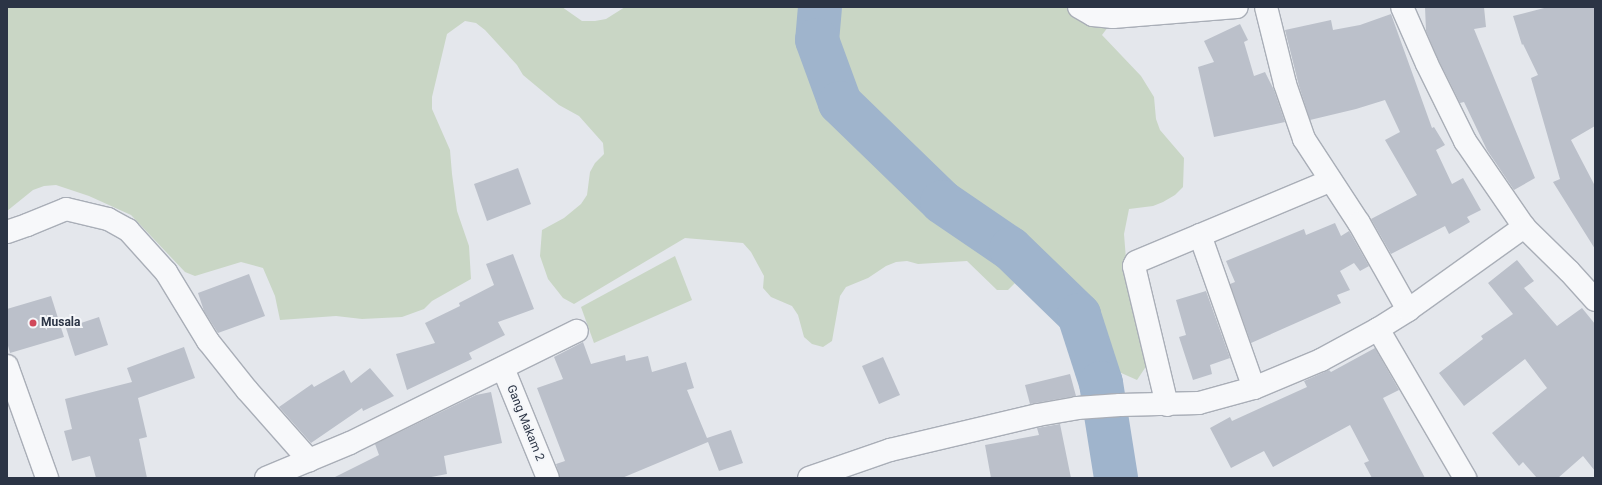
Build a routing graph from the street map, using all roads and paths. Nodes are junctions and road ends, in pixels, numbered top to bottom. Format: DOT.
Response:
graph roads {
  1 [pos="1079,7"];
  2 [pos="1236,7"];
  3 [pos="1266,7"];
  4 [pos="1402,7"];
  5 [pos="1193,9"];
  6 [pos="1330,181"];
  7 [pos="1524,227"];
  8 [pos="7,232"];
  9 [pos="1200,235"];
  10 [pos="1595,300"];
  11 [pos="1408,310"];
  12 [pos="1378,329"];
  13 [pos="577,331"];
  14 [pos="7,366"];
  15 [pos="503,368"];
  16 [pos="1254,388"];
  17 [pos="1167,405"];
  18 [pos="309,460"];
  19 [pos="47,478"];
  20 [pos="266,478"];
  21 [pos="548,478"];
  22 [pos="809,478"];
  23 [pos="1465,478"];
  1 -- 5 [label="street"];
  2 -- 5 [label="street"];
  3 -- 6 [label="street"];
  4 -- 7 [label="street"];
  6 -- 9 [label="street"];
  6 -- 11 [label="street"];
  7 -- 10 [label="street"];
  7 -- 11 [label="street"];
  8 -- 18 [label="street"];
  9 -- 16 [label="street"];
  9 -- 17 [label="street"];
  11 -- 12 [label="street"];
  12 -- 16 [label="street"];
  12 -- 23 [label="street"];
  13 -- 15 [label="street"];
  14 -- 19 [label="street"];
  15 -- 18 [label="street"];
  15 -- 21 [label="street, Gang Makam 2"];
  16 -- 17 [label="street"];
  17 -- 22 [label="street"];
  18 -- 20 [label="street"];
}
